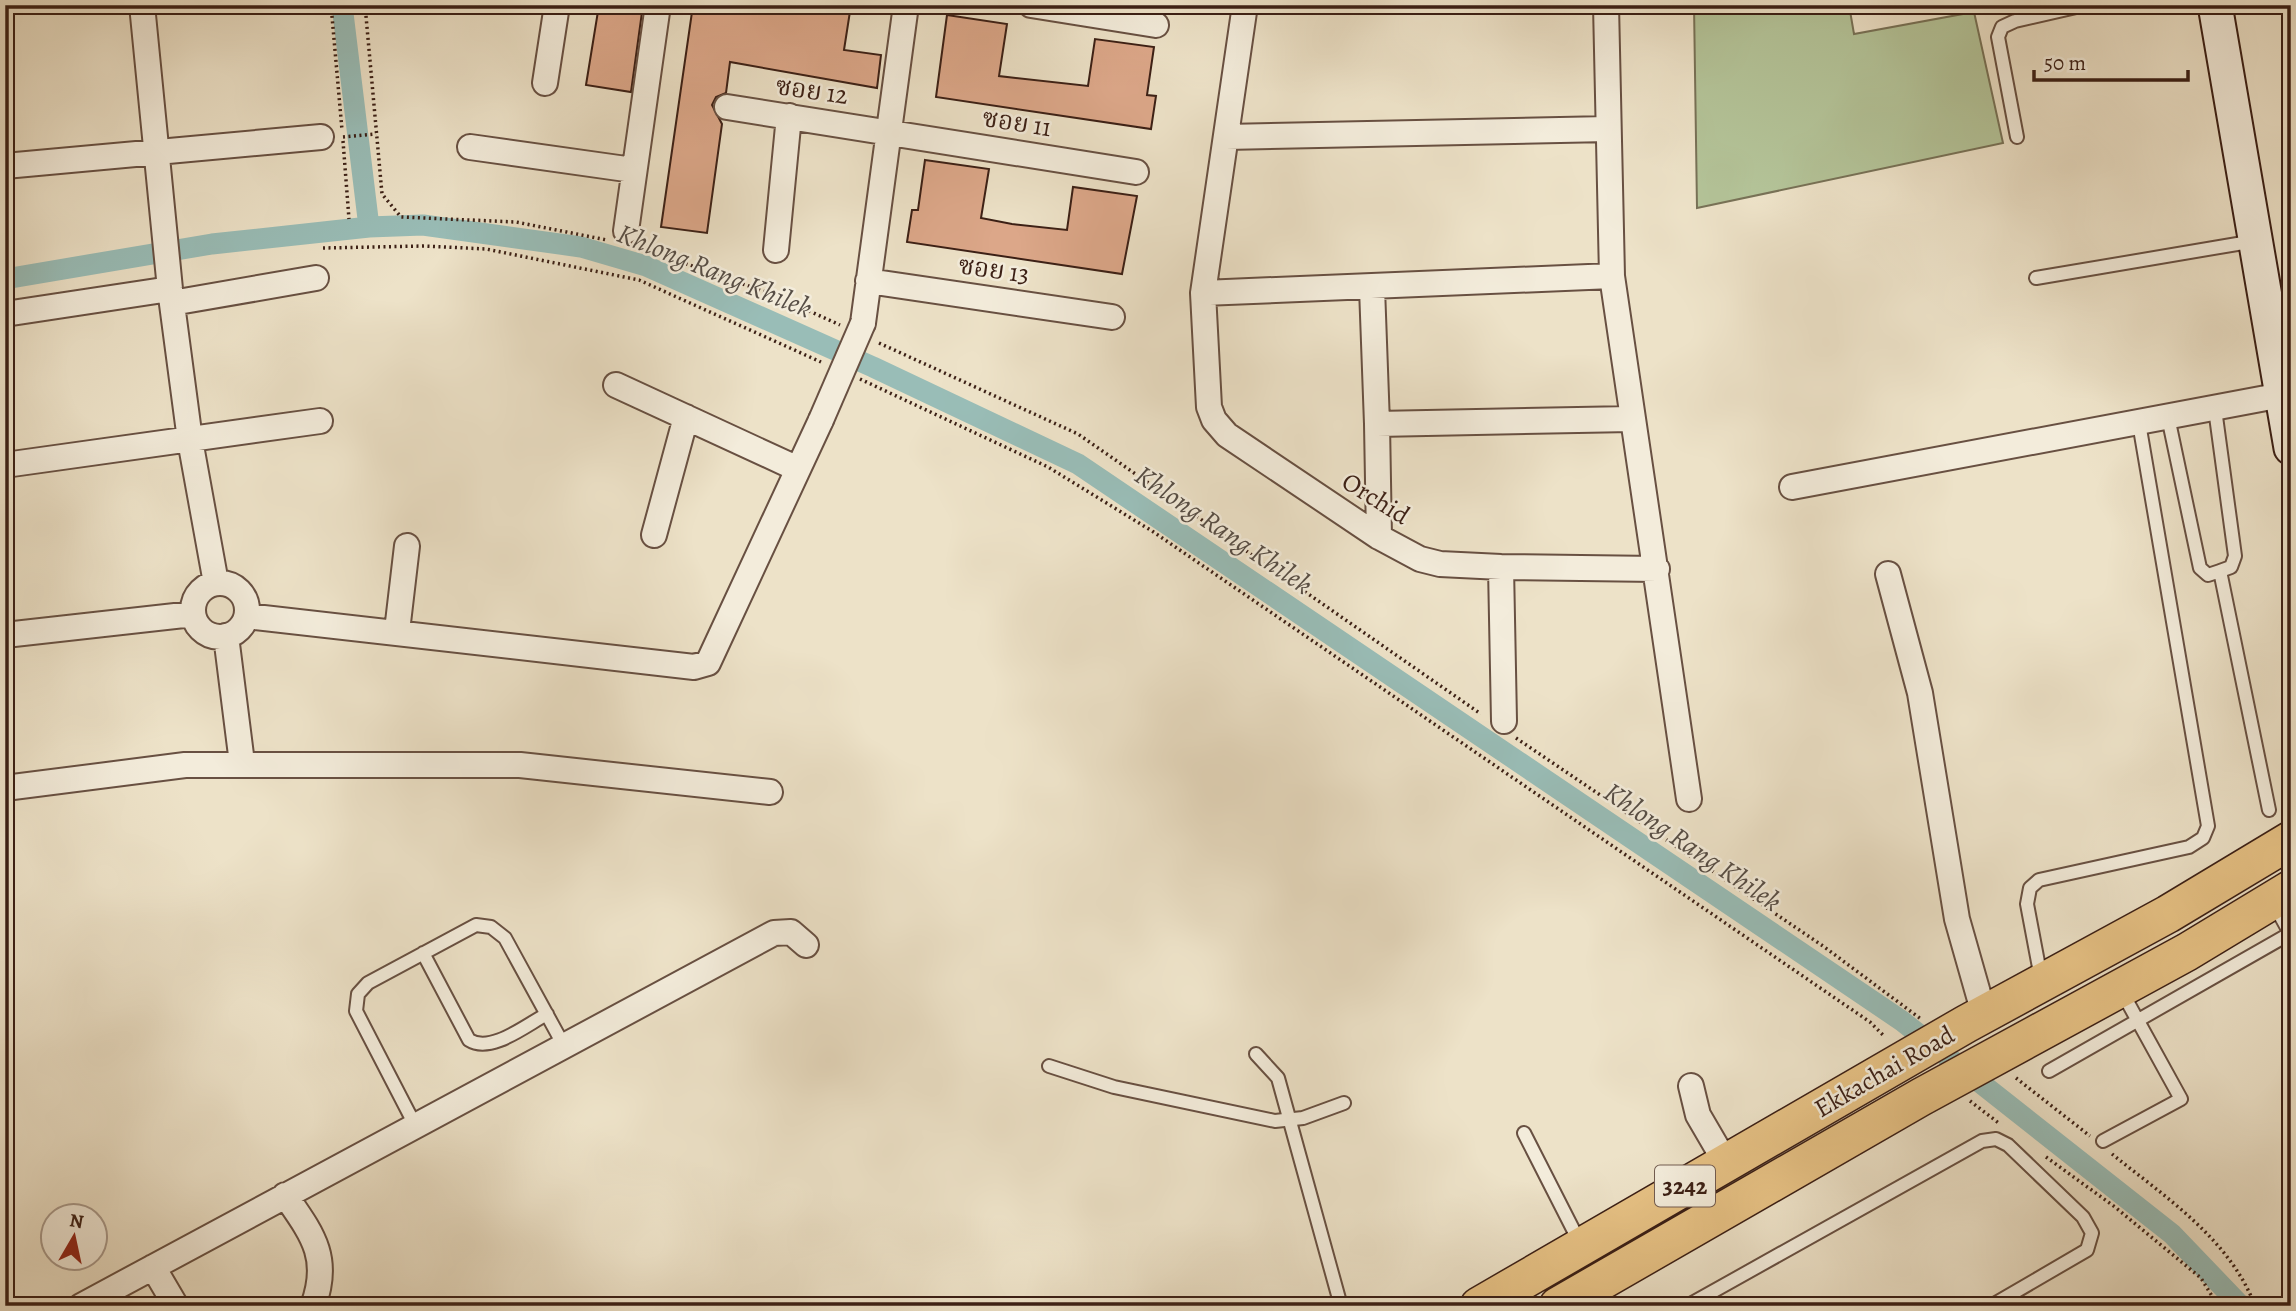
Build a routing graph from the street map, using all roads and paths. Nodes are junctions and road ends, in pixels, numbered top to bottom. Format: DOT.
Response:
graph roads {
  1 [pos="142,5"];
  2 [pos="331,5"];
  3 [pos="365,5"];
  4 [pos="557,5"];
  5 [pos="658,5"];
  6 [pos="906,5"];
  7 [pos="1031,5"];
  8 [pos="1245,5"];
  9 [pos="1606,5"];
  10 [pos="2085,5"];
  11 [pos="2215,5"];
  12 [pos="1156,25"];
  13 [pos="545,83"];
  14 [pos="727,107"];
  15 [pos="789,116"];
  16 [pos="1608,129"];
  17 [pos="889,131"];
  18 [pos="376,134"];
  19 [pos="332,137"];
  20 [pos="1226,137"];
  21 [pos="2017,137"];
  22 [pos="470,147"];
  23 [pos="157,152"];
  24 [pos="5,166"];
  25 [pos="633,170"];
  26 [pos="1136,172"];
  27 [pos="349,219"];
  28 [pos="624,239"];
  29 [pos="2255,241"];
  30 [pos="323,248"];
  31 [pos="776,250"];
  32 [pos="1612,276"];
  33 [pos="316,278"];
  34 [pos="2036,278"];
  35 [pos="868,281"];
  36 [pos="1372,288"];
  37 [pos="171,292"];
  38 [pos="1203,293"];
  39 [pos="5,314"];
  40 [pos="1112,317"];
  41 [pos="863,331"];
  42 [pos="825,363"];
  43 [pos="850,374"];
  44 [pos="616,385"];
  45 [pos="2282,395"];
  46 [pos="2216,409"];
  47 [pos="686,417"];
  48 [pos="2168,417"];
  49 [pos="1630,419"];
  50 [pos="320,421"];
  51 [pos="2139,423"];
  52 [pos="1377,424"];
  53 [pos="190,440"];
  54 [pos="2291,449"];
  55 [pos="5,465"];
  56 [pos="799,469"];
  57 [pos="1792,487"];
  58 [pos="654,535"];
  59 [pos="1379,537"];
  60 [pos="407,546"];
  61 [pos="1502,567"];
  62 [pos="1657,569"];
  63 [pos="2220,571"];
  64 [pos="1888,574"];
  65 [pos="216,583"];
  66 [pos="192,614"];
  67 [pos="247,616"];
  68 [pos="397,631"];
  69 [pos="5,635"];
  70 [pos="226,636"];
  71 [pos="1498,722"];
  72 [pos="242,764"];
  73 [pos="5,788"];
  74 [pos="769,792"];
  75 [pos="1689,799"];
  76 [pos="2269,810"];
  77 [pos="2291,840"];
  78 [pos="2281,895"];
  79 [pos="2290,934"];
  80 [pos="806,945"];
  81 [pos="423,953"];
  82 [pos="2042,982"];
  83 [pos="2120,988"];
  84 [pos="547,1014"];
  85 [pos="2137,1020"];
  86 [pos="1960,1021"];
  87 [pos="564,1044"];
  88 [pos="1256,1054"];
  89 [pos="1889,1054"];
  90 [pos="1049,1066"];
  91 [pos="1998,1067"];
  92 [pos="2049,1071"];
  93 [pos="1690,1086"];
  94 [pos="1968,1100"];
  95 [pos="1344,1103"];
  96 [pos="1288,1119"];
  97 [pos="415,1125"];
  98 [pos="2008,1129"];
  99 [pos="1524,1133"];
  100 [pos="2102,1144"];
  101 [pos="2040,1152"];
  102 [pos="1736,1180"];
  103 [pos="285,1195"];
  104 [pos="1581,1246"];
  105 [pos="153,1267"];
  106 [pos="81,1306"];
  107 [pos="176,1306"];
  108 [pos="313,1306"];
  109 [pos="1341,1306"];
  110 [pos="1430,1306"];
  111 [pos="1441,1306"];
  112 [pos="1479,1306"];
  113 [pos="1558,1306"];
  114 [pos="1687,1306"];
  115 [pos="1991,1306"];
  116 [pos="2218,1306"];
  117 [pos="2255,1306"];
  1 -- 23 [label="street"];
  2 -- 19 [label="path"];
  3 -- 18 [label="path"];
  4 -- 13 [label="street"];
  5 -- 25 [label="street"];
  6 -- 17 [label="street"];
  7 -- 12 [label="street"];
  8 -- 20 [label="street, Orchid"];
  9 -- 16 [label="street"];
  10 -- 21 [label="lane"];
  11 -- 29 [label="main road"];
  14 -- 15 [label="street, ซอย 12"];
  15 -- 17 [label="street, ซอย 12"];
  15 -- 31 [label="street"];
  16 -- 20 [label="street"];
  16 -- 32 [label="street"];
  17 -- 26 [label="street, ซอย 11"];
  17 -- 35 [label="street"];
  18 -- 19 [label="path"];
  18 -- 28 [label="path"];
  19 -- 23 [label="street"];
  19 -- 27 [label="path"];
  20 -- 38 [label="street, Orchid"];
  22 -- 25 [label="street"];
  23 -- 24 [label="street"];
  23 -- 37 [label="street"];
  25 -- 28 [label="street"];
  28 -- 41 [label="path"];
  29 -- 34 [label="lane"];
  29 -- 45 [label="main road"];
  30 -- 42 [label="path"];
  32 -- 36 [label="street"];
  32 -- 49 [label="street"];
  33 -- 37 [label="street"];
  35 -- 40 [label="street, ซอย 13"];
  35 -- 41 [label="street"];
  36 -- 38 [label="street"];
  36 -- 52 [label="street"];
  37 -- 39 [label="street"];
  37 -- 53 [label="street"];
  38 -- 59 [label="street, Orchid"];
  41 -- 56 [label="street, bridge"];
  41 -- 71 [label="path"];
  43 -- 89 [label="path"];
  44 -- 47 [label="street"];
  45 -- 46 [label="street"];
  45 -- 54 [label="main road"];
  46 -- 48 [label="street"];
  46 -- 63 [label="lane"];
  47 -- 56 [label="street"];
  47 -- 58 [label="street"];
  48 -- 51 [label="street"];
  48 -- 63 [label="lane"];
  49 -- 52 [label="street"];
  49 -- 62 [label="street"];
  50 -- 53 [label="street"];
  51 -- 57 [label="street"];
  51 -- 82 [label="lane"];
  52 -- 59 [label="street"];
  53 -- 55 [label="street"];
  53 -- 65 [label="street"];
  56 -- 68 [label="street"];
  59 -- 61 [label="street, Orchid"];
  60 -- 68 [label="street"];
  61 -- 62 [label="street, Orchid"];
  61 -- 71 [label="street"];
  62 -- 75 [label="street"];
  63 -- 76 [label="lane"];
  64 -- 86 [label="street"];
  65 -- 66 [label="street"];
  65 -- 67 [label="street"];
  66 -- 69 [label="street"];
  66 -- 70 [label="street"];
  67 -- 68 [label="street"];
  67 -- 70 [label="street"];
  70 -- 72 [label="street"];
  71 -- 86 [label="path"];
  72 -- 73 [label="street"];
  72 -- 74 [label="street"];
  77 -- 82 [label="main road, Ekkachai Road / 3242"];
  78 -- 79 [label="lane"];
  78 -- 83 [label="main road, Ekkachai Road / 3242"];
  79 -- 85 [label="lane"];
  80 -- 87 [label="street"];
  81 -- 84 [label="lane"];
  81 -- 84 [label="lane"];
  81 -- 97 [label="lane"];
  82 -- 86 [label="main road, Ekkachai Road / 3242"];
  83 -- 85 [label="lane"];
  83 -- 91 [label="main road, Ekkachai Road / 3242"];
  84 -- 87 [label="lane"];
  85 -- 92 [label="lane"];
  85 -- 100 [label="lane"];
  86 -- 89 [label="main road, Ekkachai Road / 3242"];
  87 -- 97 [label="street"];
  88 -- 96 [label="lane"];
  89 -- 102 [label="main road, Ekkachai Road / 3242"];
  90 -- 96 [label="lane"];
  91 -- 100 [label="path"];
  91 -- 102 [label="main road, Ekkachai Road / 3242"];
  93 -- 102 [label="street"];
  94 -- 98 [label="path"];
  95 -- 96 [label="lane"];
  96 -- 109 [label="lane"];
  97 -- 103 [label="street"];
  99 -- 104 [label="lane"];
  100 -- 117 [label="path"];
  101 -- 116 [label="path"];
  102 -- 104 [label="main road, Ekkachai Road / 3242"];
  102 -- 113 [label="main road, Ekkachai Road / 3242"];
  103 -- 105 [label="street"];
  103 -- 108 [label="street"];
  104 -- 112 [label="main road, Ekkachai Road / 3242"];
  105 -- 106 [label="street"];
  105 -- 107 [label="street"];
  110 -- 111 [label="path"];
  114 -- 115 [label="lane"];
}
